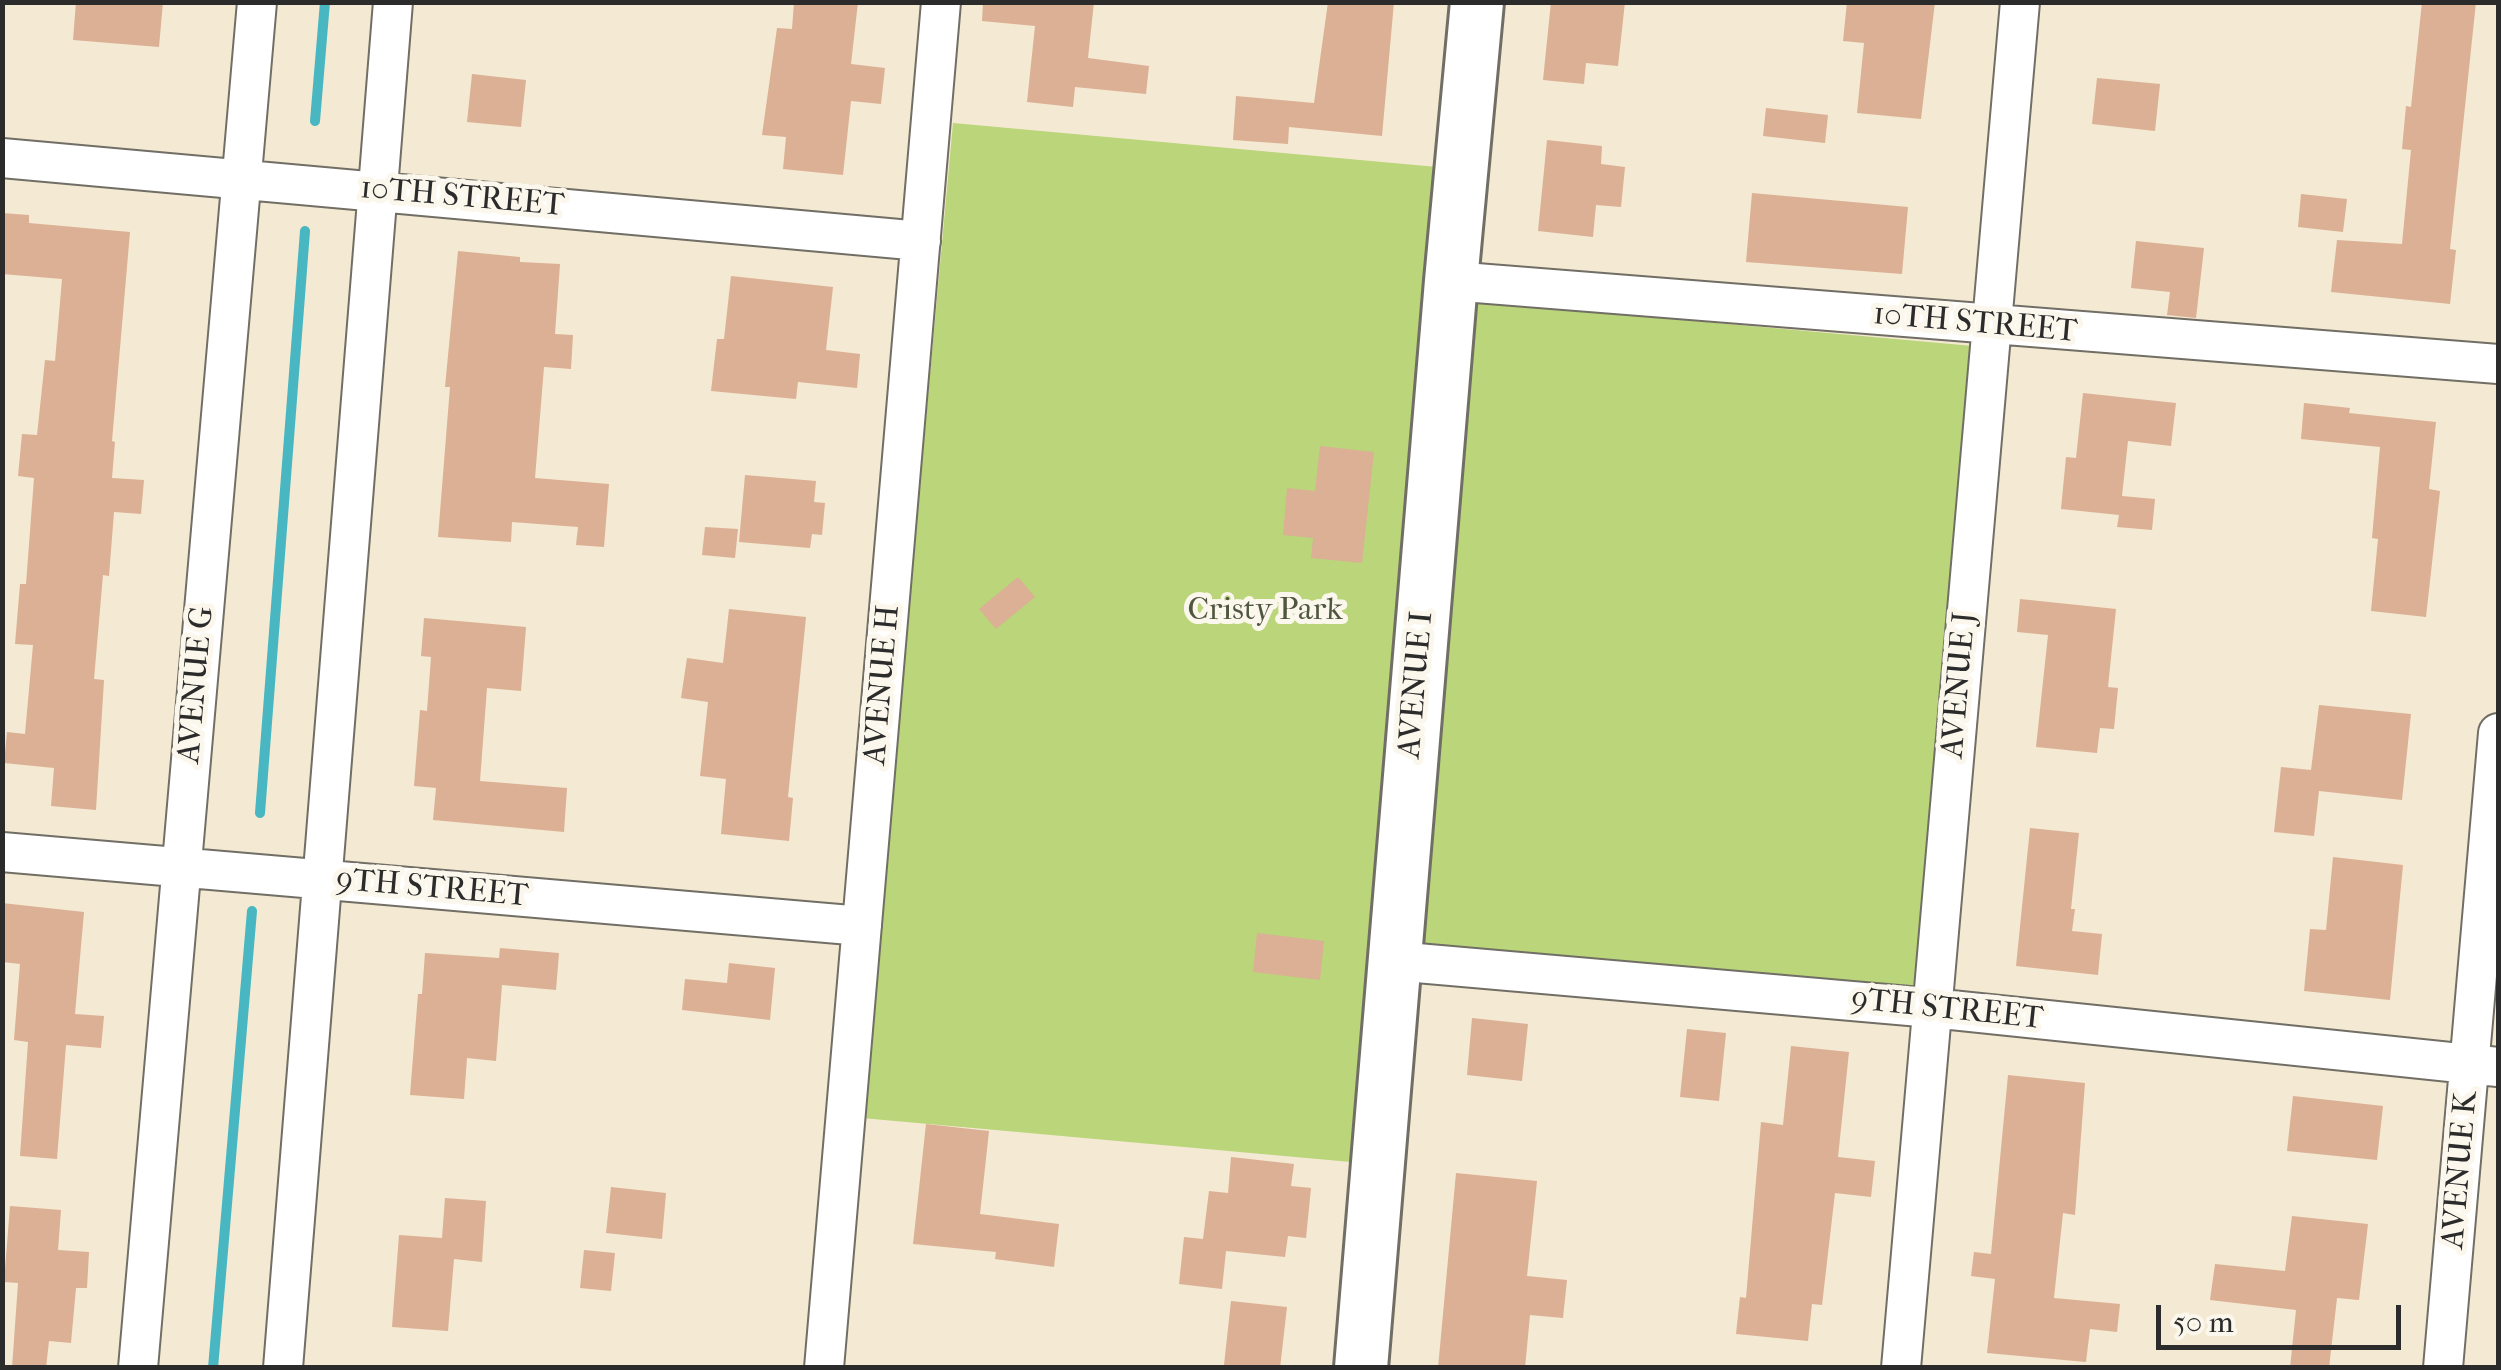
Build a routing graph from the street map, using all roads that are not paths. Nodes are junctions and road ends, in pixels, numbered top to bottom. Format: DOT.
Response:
graph roads {
  1 [pos="256,2"];
  2 [pos="394,2"];
  3 [pos="941,2"];
  4 [pos="1477,2"];
  5 [pos="2020,2"];
  6 [pos="2,158"];
  7 [pos="241,180"];
  8 [pos="377,190"];
  9 [pos="921,241"];
  10 [pos="1451,280"];
  11 [pos="1992,326"];
  12 [pos="2498,364"];
  13 [pos="2498,732"];
  14 [pos="2,852"];
  15 [pos="182,868"];
  16 [pos="322,880"];
  17 [pos="862,926"];
  18 [pos="1394,961"];
  19 [pos="1932,1008"];
  20 [pos="2484,1066"];
  21 [pos="138,1368"];
  22 [pos="283,1368"];
  23 [pos="824,1368"];
  24 [pos="1361,1368"];
  25 [pos="1901,1368"];
  26 [pos="2444,1368"];
  1 -- 7 [label="street, AVENUE G"];
  2 -- 8 [label="street"];
  3 -- 9 [label="street, AVENUE H"];
  4 -- 10 [label="street, AVENUE I"];
  5 -- 11 [label="street, AVENUE J"];
  6 -- 7 [label="street, 10TH STREET"];
  7 -- 8 [label="street, 10TH STREET"];
  7 -- 15 [label="street, AVENUE G"];
  8 -- 9 [label="street, 10TH STREET"];
  8 -- 16 [label="street"];
  9 -- 17 [label="street, AVENUE H"];
  10 -- 11 [label="street, 10TH STREET"];
  10 -- 18 [label="street, AVENUE I"];
  11 -- 12 [label="street, 10TH STREET"];
  11 -- 19 [label="street, AVENUE J"];
  13 -- 20 [label="street, AVENUE K"];
  14 -- 15 [label="street, 9TH STREET"];
  15 -- 16 [label="street, 9TH STREET"];
  15 -- 21 [label="street, AVENUE G"];
  16 -- 17 [label="street, 9TH STREET"];
  16 -- 22 [label="street"];
  17 -- 23 [label="street, AVENUE H"];
  18 -- 19 [label="street, 9TH STREET"];
  18 -- 24 [label="street, AVENUE I"];
  19 -- 20 [label="street, 9TH STREET"];
  19 -- 25 [label="street, AVENUE J"];
  20 -- 26 [label="street, AVENUE K"];
}
